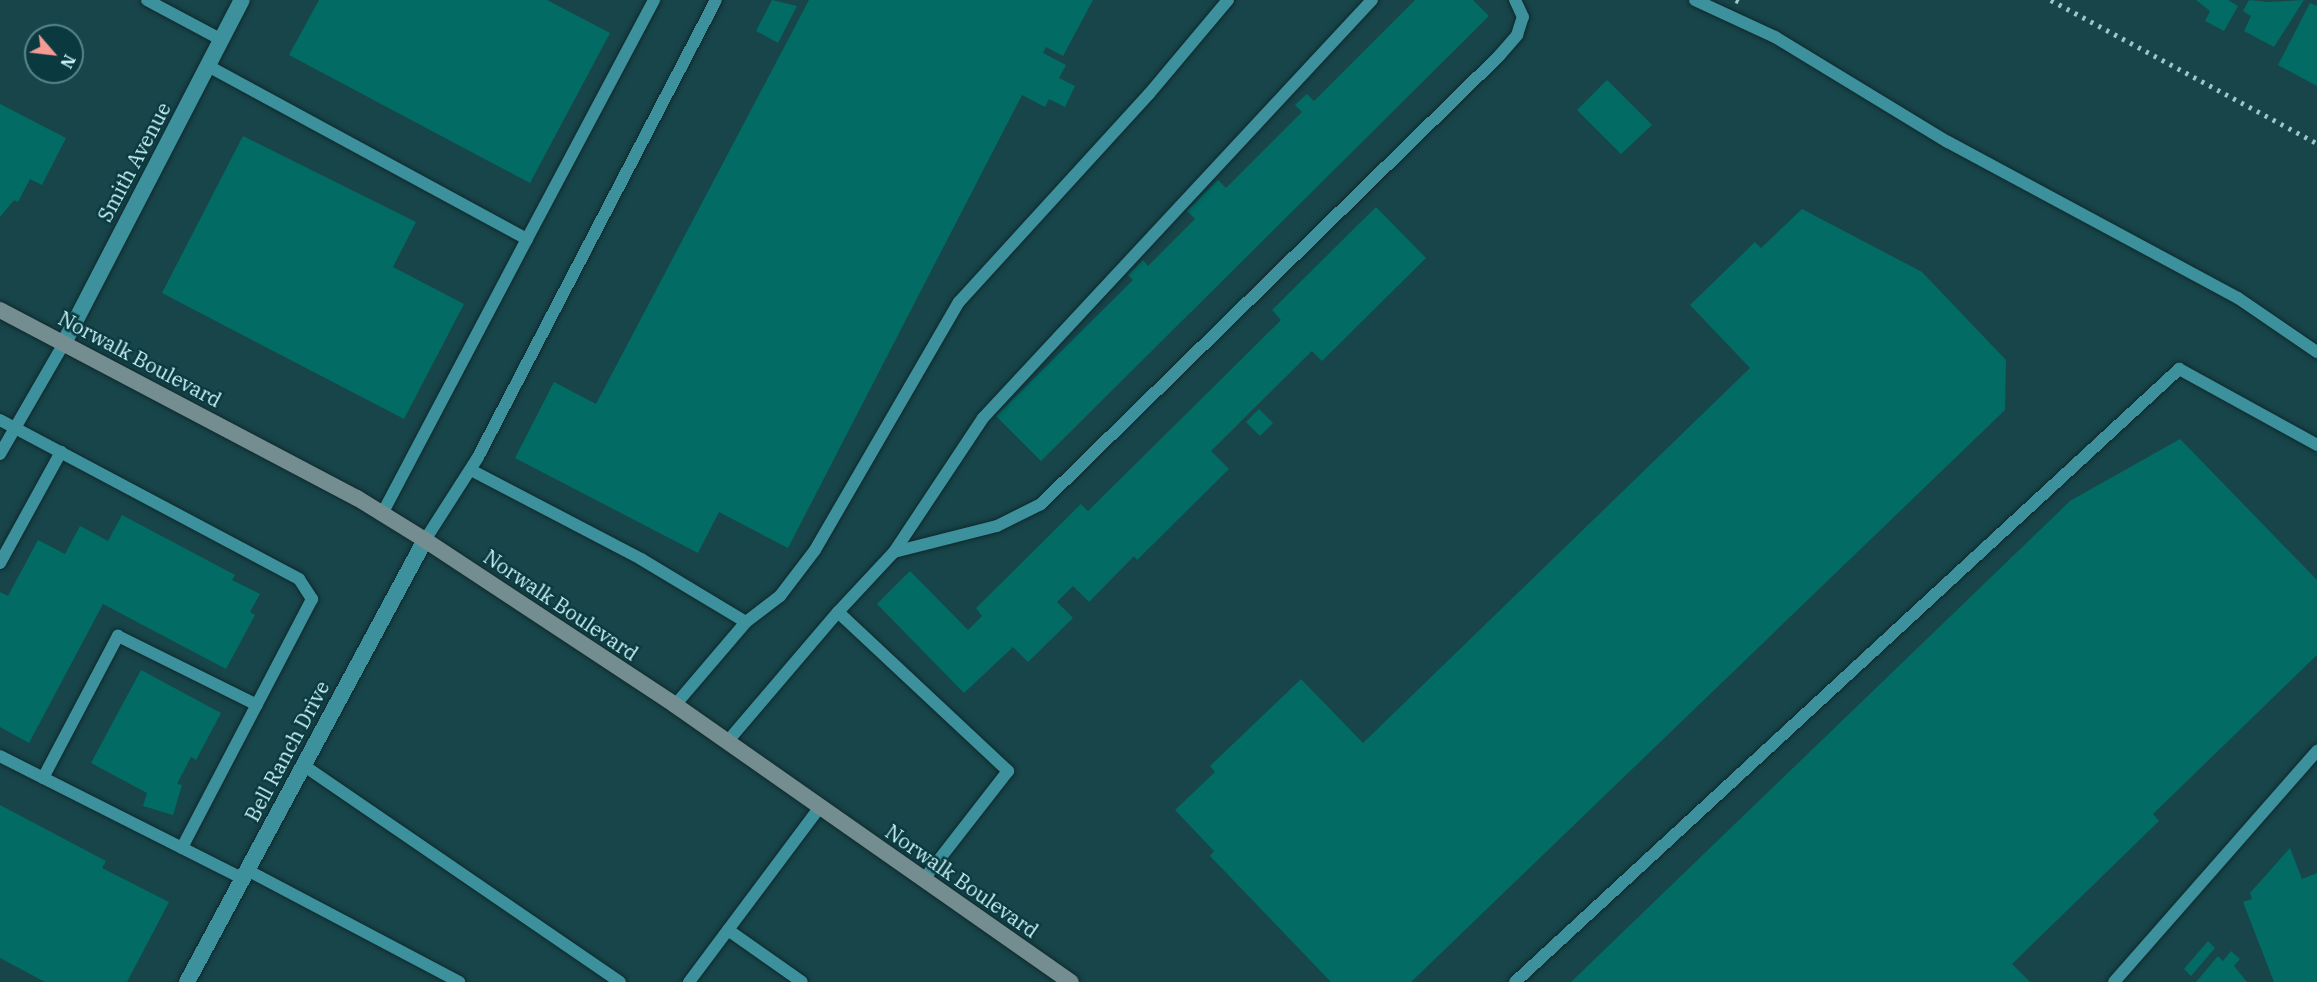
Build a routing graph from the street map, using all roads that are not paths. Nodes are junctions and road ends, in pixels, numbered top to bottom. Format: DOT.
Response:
graph roads {
  1 [pos="147,0"];
  2 [pos="242,0"];
  3 [pos="654,0"];
  4 [pos="716,0"];
  5 [pos="1228,0"];
  6 [pos="1372,0"];
  7 [pos="1515,0"];
  8 [pos="1695,0"];
  9 [pos="222,40"];
  10 [pos="208,66"];
  11 [pos="527,239"];
  12 [pos="0,310"];
  13 [pos="64,343"];
  14 [pos="2317,352"];
  15 [pos="0,420"];
  16 [pos="15,428"];
  17 [pos="2317,445"];
  18 [pos="61,452"];
  19 [pos="0,454"];
  20 [pos="471,470"];
  21 [pos="382,514"];
  22 [pos="425,540"];
  23 [pos="894,552"];
  24 [pos="0,563"];
  25 [pos="838,612"];
  26 [pos="746,621"];
  27 [pos="257,705"];
  28 [pos="675,705"];
  29 [pos="728,742"];
  30 [pos="2317,751"];
  31 [pos="0,756"];
  32 [pos="303,765"];
  33 [pos="43,778"];
  34 [pos="820,807"];
  35 [pos="182,848"];
  36 [pos="245,874"];
  37 [pos="924,879"];
  38 [pos="728,930"];
  39 [pos="187,982"];
  40 [pos="459,982"];
  41 [pos="620,982"];
  42 [pos="689,982"];
  43 [pos="802,982"];
  44 [pos="1071,982"];
  45 [pos="1515,982"];
  46 [pos="2114,982"];
  1 -- 9 [label="lane"];
  2 -- 9 [label="street, Smith Avenue"];
  3 -- 11 [label="lane"];
  4 -- 20 [label="lane"];
  5 -- 26 [label="lane"];
  6 -- 23 [label="lane"];
  7 -- 23 [label="lane"];
  8 -- 14 [label="lane"];
  9 -- 10 [label="street, Smith Avenue"];
  10 -- 11 [label="lane"];
  10 -- 13 [label="street, Smith Avenue"];
  11 -- 21 [label="lane"];
  12 -- 13 [label="main road, Norwalk Boulevard"];
  13 -- 16 [label="lane"];
  13 -- 21 [label="main road, Norwalk Boulevard"];
  15 -- 16 [label="lane"];
  16 -- 18 [label="lane"];
  16 -- 19 [label="lane"];
  17 -- 45 [label="lane"];
  18 -- 24 [label="lane"];
  18 -- 27 [label="lane"];
  20 -- 22 [label="lane"];
  20 -- 26 [label="lane"];
  21 -- 22 [label="main road, Norwalk Boulevard"];
  22 -- 28 [label="main road, Norwalk Boulevard"];
  22 -- 32 [label="street, Bell Ranch Drive"];
  23 -- 25 [label="lane"];
  25 -- 29 [label="lane"];
  25 -- 37 [label="lane"];
  26 -- 28 [label="lane"];
  27 -- 33 [label="lane"];
  27 -- 35 [label="lane"];
  28 -- 29 [label="main road, Norwalk Boulevard"];
  29 -- 34 [label="main road, Norwalk Boulevard"];
  30 -- 46 [label="lane"];
  31 -- 33 [label="lane"];
  32 -- 36 [label="street, Bell Ranch Drive"];
  32 -- 41 [label="lane"];
  33 -- 35 [label="lane"];
  34 -- 37 [label="main road, Norwalk Boulevard"];
  34 -- 38 [label="lane"];
  35 -- 36 [label="lane"];
  36 -- 39 [label="street, Bell Ranch Drive"];
  36 -- 40 [label="lane"];
  37 -- 44 [label="main road, Norwalk Boulevard"];
  38 -- 42 [label="lane"];
  38 -- 43 [label="lane"];
}
